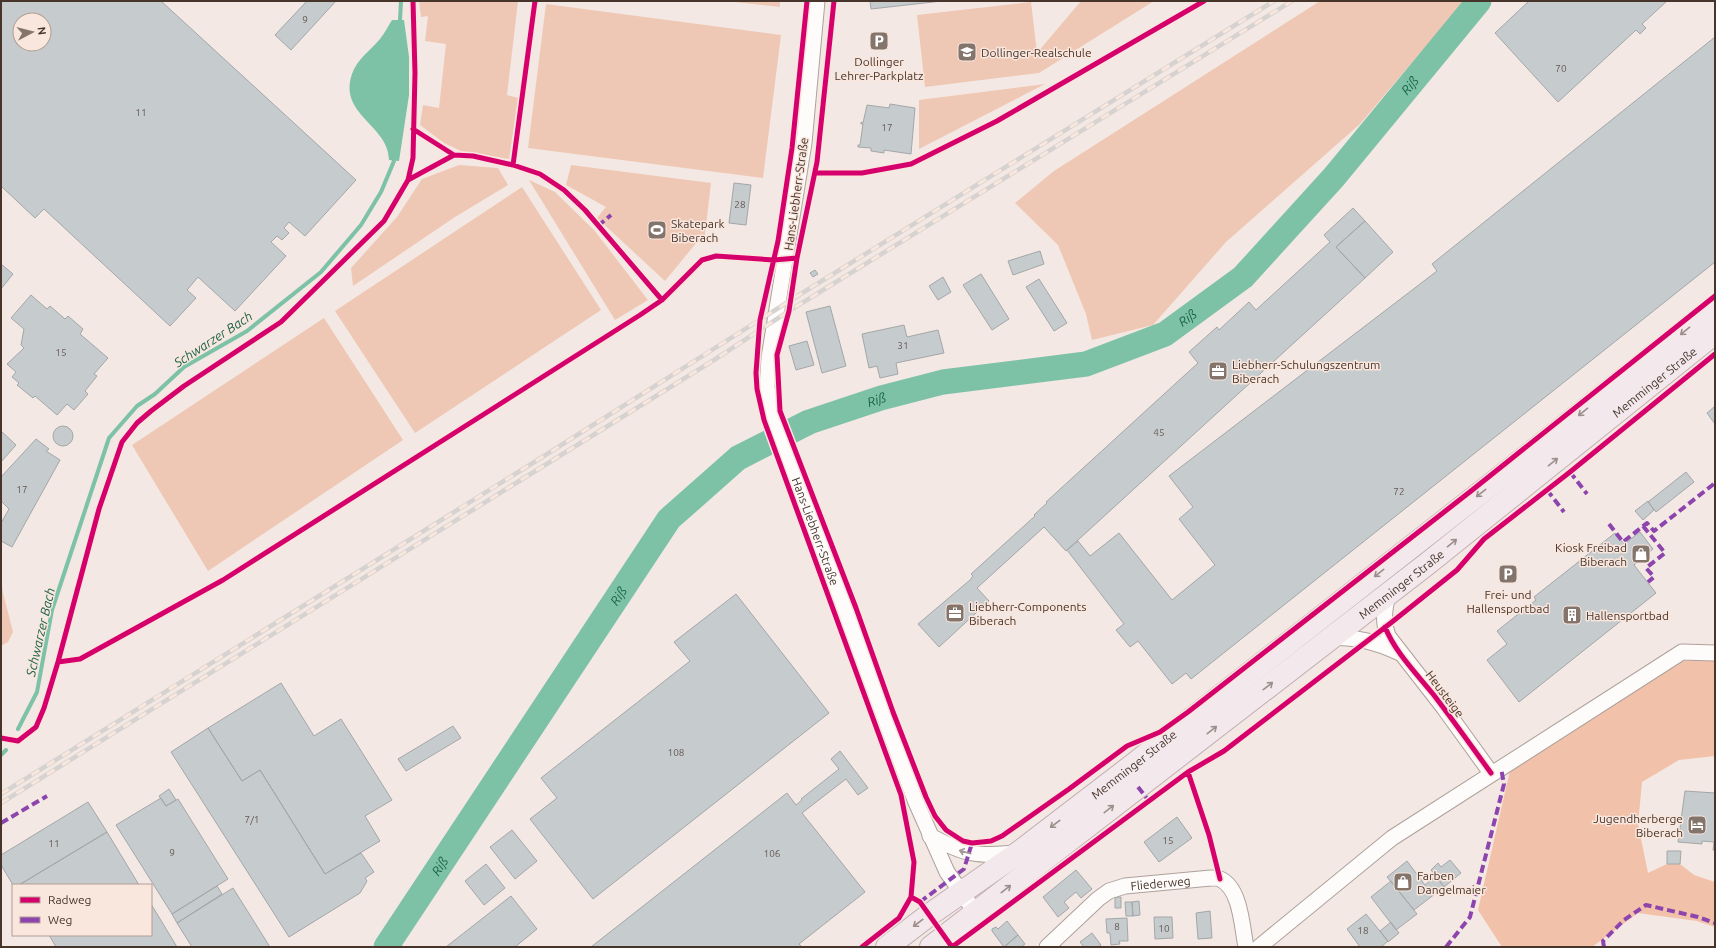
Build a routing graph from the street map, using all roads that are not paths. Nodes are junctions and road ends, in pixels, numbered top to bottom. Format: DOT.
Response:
graph roads {
  1 [pos="817,1"];
  2 [pos="1715,306"];
  3 [pos="1715,333"];
  4 [pos="1388,593"];
  5 [pos="1330,637"];
  6 [pos="1400,653"];
  7 [pos="1715,653"];
  8 [pos="1491,774"];
  9 [pos="930,836"];
  10 [pos="1018,853"];
  11 [pos="961,893"];
  12 [pos="976,913"];
  13 [pos="887,947"];
  14 [pos="931,947"];
  15 [pos="1047,947"];
  16 [pos="1246,947"];
  17 [pos="1259,947"];
  1 -- 9 [label="street, Hans-Liebherr-Straße"];
  2 -- 10 [label="main road, Memminger Straße, one-way"];
  4 -- 3 [label="main road, Memminger Straße, one-way"];
  4 -- 5 [label="main road, Memminger Straße"];
  4 -- 6 [label="street, Heusteige"];
  5 -- 6 [label="street, Heusteige"];
  12 -- 5 [label="main road, Memminger Straße, one-way"];
  6 -- 8 [label="street, Heusteige"];
  7 -- 8 [label="street"];
  8 -- 17 [label="street"];
  10 -- 9 [label="street, one-way"];
  9 -- 11 [label="street, Hans-Liebherr-Straße"];
  10 -- 11 [label="main road, Memminger Straße"];
  11 -- 12 [label="street, Hans-Liebherr-Straße"];
  11 -- 13 [label="main road, Memminger Straße, one-way"];
  12 -- 14 [label="main road, Memminger Straße"];
  15 -- 16 [label="street, Fliederweg"];
}
